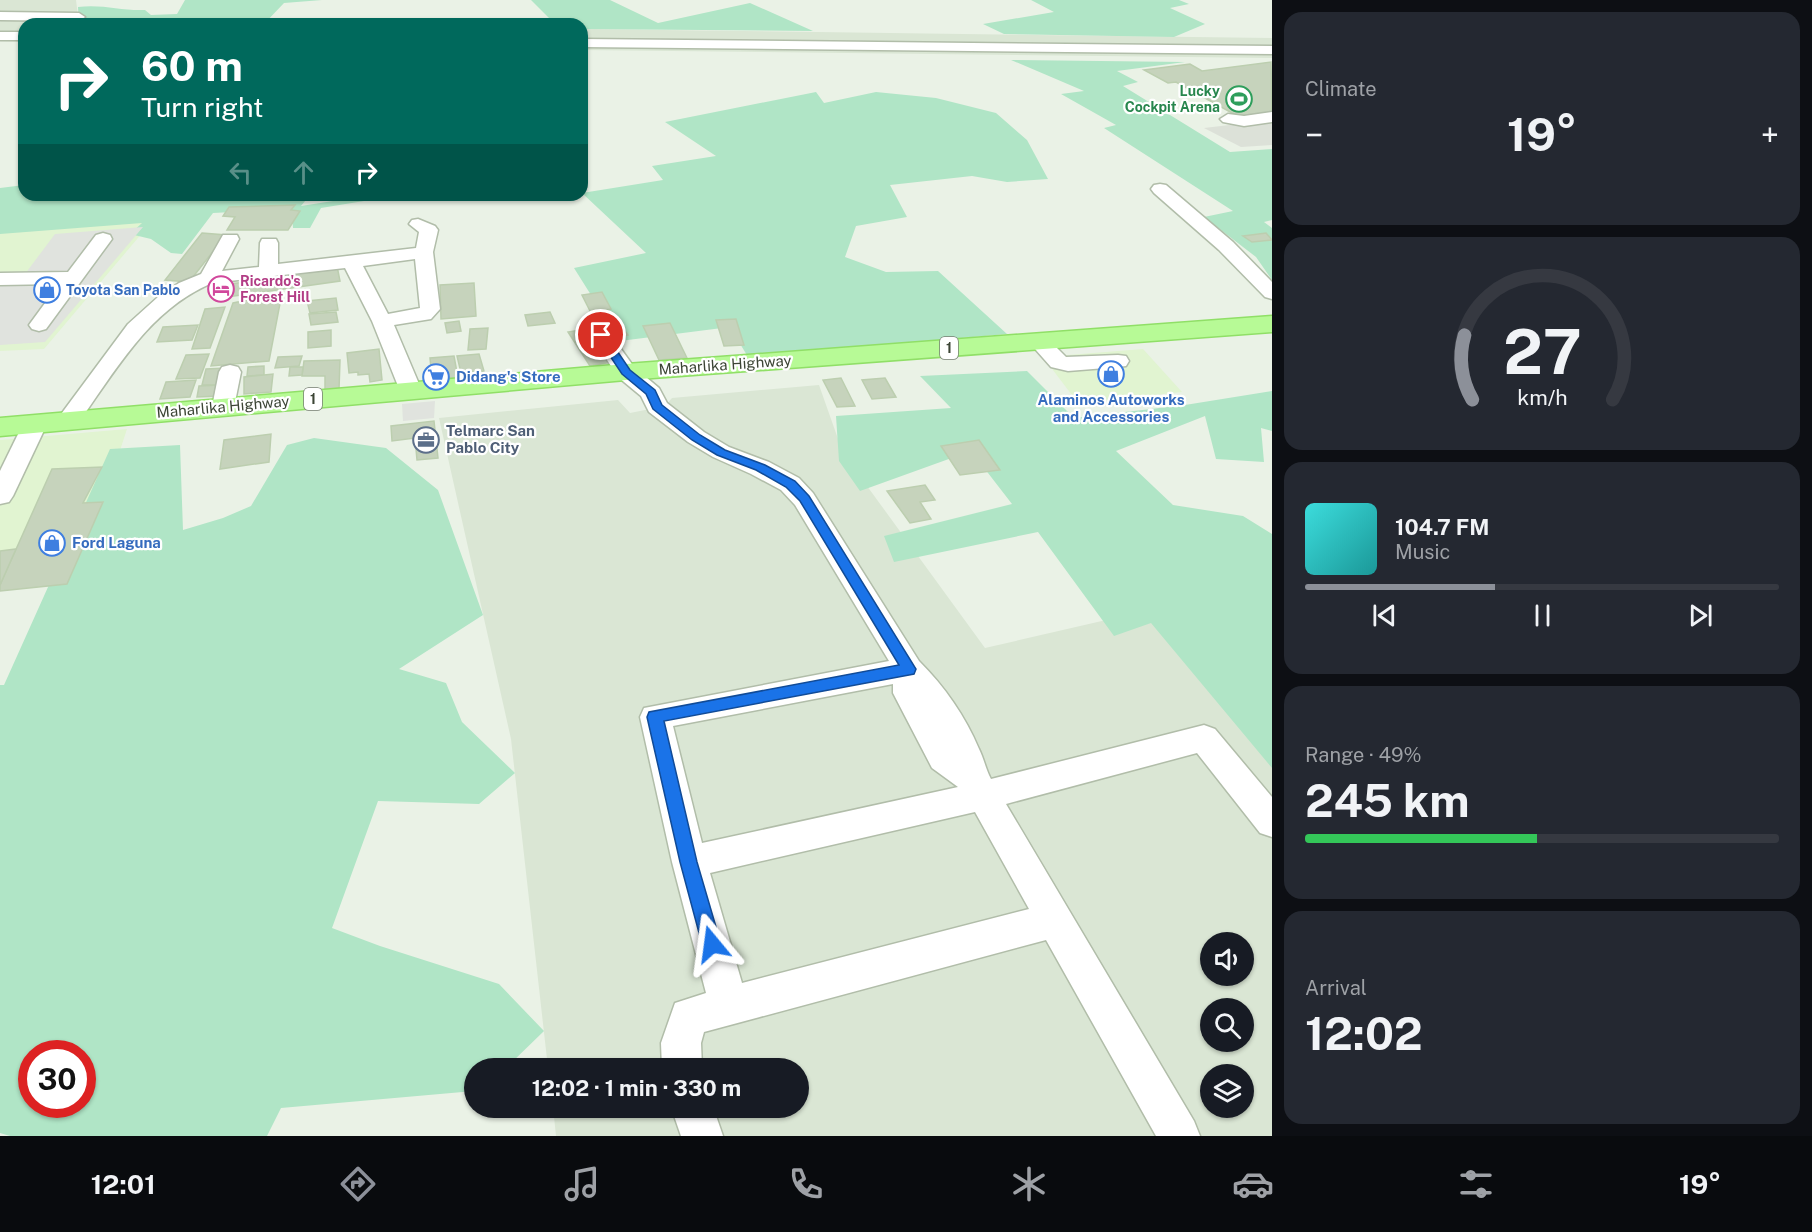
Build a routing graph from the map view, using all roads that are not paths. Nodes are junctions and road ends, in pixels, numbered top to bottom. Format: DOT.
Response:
graph roads {
  1 [pos="67,4"];
  2 [pos="0,16"];
  3 [pos="31,18"];
  4 [pos="75,18"];
  5 [pos="0,36"];
  6 [pos="18,36"];
  7 [pos="588,43"];
  8 [pos="1272,50"];
  9 [pos="1272,117"];
  10 [pos="1228,119"];
  11 [pos="1160,189"];
  12 [pos="418,224"];
  13 [pos="103,239"];
  14 [pos="230,239"];
  15 [pos="268,243"];
  16 [pos="424,252"];
  17 [pos="351,262"];
  18 [pos="268,270"];
  19 [pos="76,278"];
  20 [pos="208,278"];
  21 [pos="0,279"];
  22 [pos="1272,293"];
  23 [pos="381,321"];
  24 [pos="1272,324"];
  25 [pos="39,326"];
  26 [pos="601,335"];
  27 [pos="1040,341"];
  28 [pos="1118,361"];
  29 [pos="230,372"];
  30 [pos="626,372"];
  31 [pos="411,391"];
  32 [pos="223,407"];
  33 [pos="68,421"];
  34 [pos="35,424"];
  35 [pos="0,427"];
  36 [pos="0,496"];
  37 [pos="909,669"];
  38 [pos="979,788"];
  39 [pos="1272,822"];
  40 [pos="689,862"];
  41 [pos="1054,920"];
  42 [pos="729,1006"];
  43 [pos="682,1058"];
  44 [pos="696,1118"];
  45 [pos="702,1136"];
  46 [pos="1179,1136"];
  1 -- 4 [label="street"];
  2 -- 3 [label="street"];
  5 -- 6 [label="street"];
  7 -- 8 [label="street"];
  9 -- 10 [label="street"];
  11 -- 22 [label="street"];
  12 -- 16 [label="street"];
  13 -- 19 [label="street"];
  14 -- 20 [label="street"];
  15 -- 18 [label="street"];
  16 -- 17 [label="street"];
  16 -- 23 [label="street"];
  17 -- 18 [label="street"];
  17 -- 23 [label="street"];
  18 -- 20 [label="street"];
  19 -- 21 [label="street"];
  19 -- 25 [label="street"];
  20 -- 33 [label="street"];
  23 -- 31 [label="street"];
  24 -- 27 [label="main road, Maharlika Highway / 1"];
  26 -- 30 [label="street"];
  27 -- 28 [label="street"];
  27 -- 30 [label="main road, Maharlika Highway / 1"];
  29 -- 32 [label="street"];
  30 -- 31 [label="main road, Maharlika Highway / 1"];
  30 -- 37 [label="street"];
  31 -- 32 [label="main road, Maharlika Highway / 1"];
  32 -- 33 [label="main road, Maharlika Highway / 1"];
  33 -- 34 [label="main road, Maharlika Highway / 1"];
  34 -- 35 [label="main road, Maharlika Highway / 1"];
  34 -- 36 [label="street"];
  37 -- 38 [label="street"];
  37 -- 40 [label="street"];
  38 -- 39 [label="street"];
  38 -- 40 [label="street"];
  38 -- 41 [label="street"];
  40 -- 42 [label="street"];
  41 -- 42 [label="street"];
  41 -- 46 [label="street"];
  42 -- 43 [label="street"];
  44 -- 45 [label="street"];
}
